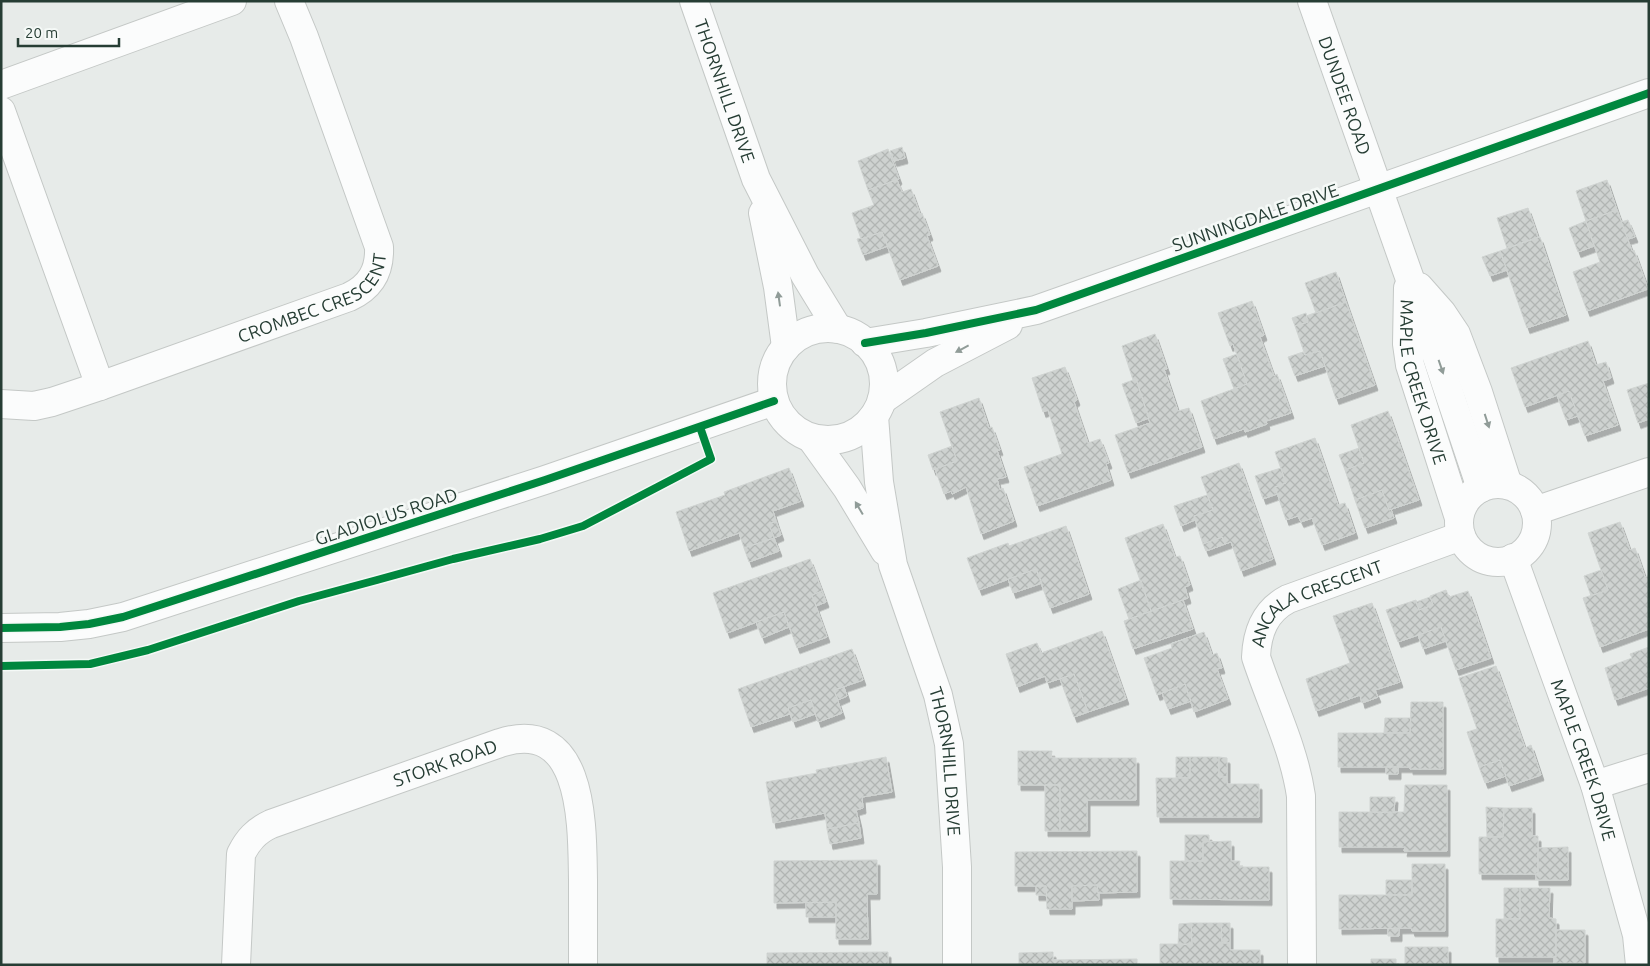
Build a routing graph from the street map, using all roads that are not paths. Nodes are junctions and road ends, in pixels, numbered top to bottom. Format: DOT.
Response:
graph roads {
  1 [pos="232,1"];
  2 [pos="289,1"];
  3 [pos="694,1"];
  4 [pos="1312,1"];
  5 [pos="1,85"];
  6 [pos="1649,93"];
  7 [pos="1,111"];
  8 [pos="756,179"];
  9 [pos="1379,189"];
  10 [pos="1036,310"];
  11 [pos="838,329"];
  12 [pos="1430,336"];
  13 [pos="865,343"];
  14 [pos="786,347"];
  15 [pos="100,386"];
  16 [pos="774,401"];
  17 [pos="1,404"];
  18 [pos="878,408"];
  19 [pos="811,438"];
  20 [pos="1649,472"];
  21 [pos="1508,485"];
  22 [pos="1481,488"];
  23 [pos="1535,511"];
  24 [pos="1460,527"];
  25 [pos="1513,558"];
  26 [pos="893,565"];
  27 [pos="1,628"];
  28 [pos="1649,768"];
  29 [pos="1595,785"];
  30 [pos="236,965"];
  31 [pos="583,965"];
  32 [pos="957,965"];
  33 [pos="1302,965"];
  34 [pos="1640,965"];
  1 -- 5 [label="street"];
  2 -- 15 [label="street, CROMBEC CRESCENT"];
  3 -- 8 [label="street, THORNHILL DRIVE"];
  4 -- 9 [label="street, DUNDEE ROAD"];
  6 -- 9 [label="street, SUNNINGDALE DRIVE"];
  7 -- 15 [label="street"];
  8 -- 11 [label="street, THORNHILL DRIVE"];
  14 -- 8 [label="street, THORNHILL DRIVE, one-way"];
  9 -- 10 [label="street, SUNNINGDALE DRIVE"];
  9 -- 12 [label="street, MAPLE CREEK DRIVE"];
  10 -- 13 [label="street, SUNNINGDALE DRIVE"];
  10 -- 18 [label="street, SUNNINGDALE DRIVE, one-way"];
  11 -- 13 [label="street"];
  11 -- 14 [label="street"];
  12 -- 21 [label="street, one-way"];
  12 -- 22 [label="street, MAPLE CREEK DRIVE, one-way"];
  12 -- 24 [label="street, MAPLE CREEK DRIVE"];
  13 -- 18 [label="street"];
  14 -- 16 [label="street"];
  15 -- 17 [label="street, CROMBEC CRESCENT"];
  16 -- 19 [label="street"];
  16 -- 27 [label="street, GLADIOLUS ROAD"];
  18 -- 19 [label="street"];
  18 -- 26 [label="street, THORNHILL DRIVE"];
  26 -- 19 [label="street, THORNHILL DRIVE, one-way"];
  20 -- 23 [label="street"];
  21 -- 22 [label="street"];
  21 -- 23 [label="street"];
  22 -- 24 [label="street"];
  23 -- 25 [label="street"];
  24 -- 25 [label="street"];
  24 -- 33 [label="street, ANCALA CRESCENT"];
  25 -- 29 [label="street, MAPLE CREEK DRIVE"];
  26 -- 32 [label="street, THORNHILL DRIVE"];
  28 -- 29 [label="street"];
  29 -- 34 [label="street, MAPLE CREEK DRIVE"];
  30 -- 31 [label="street, STORK ROAD"];
}
